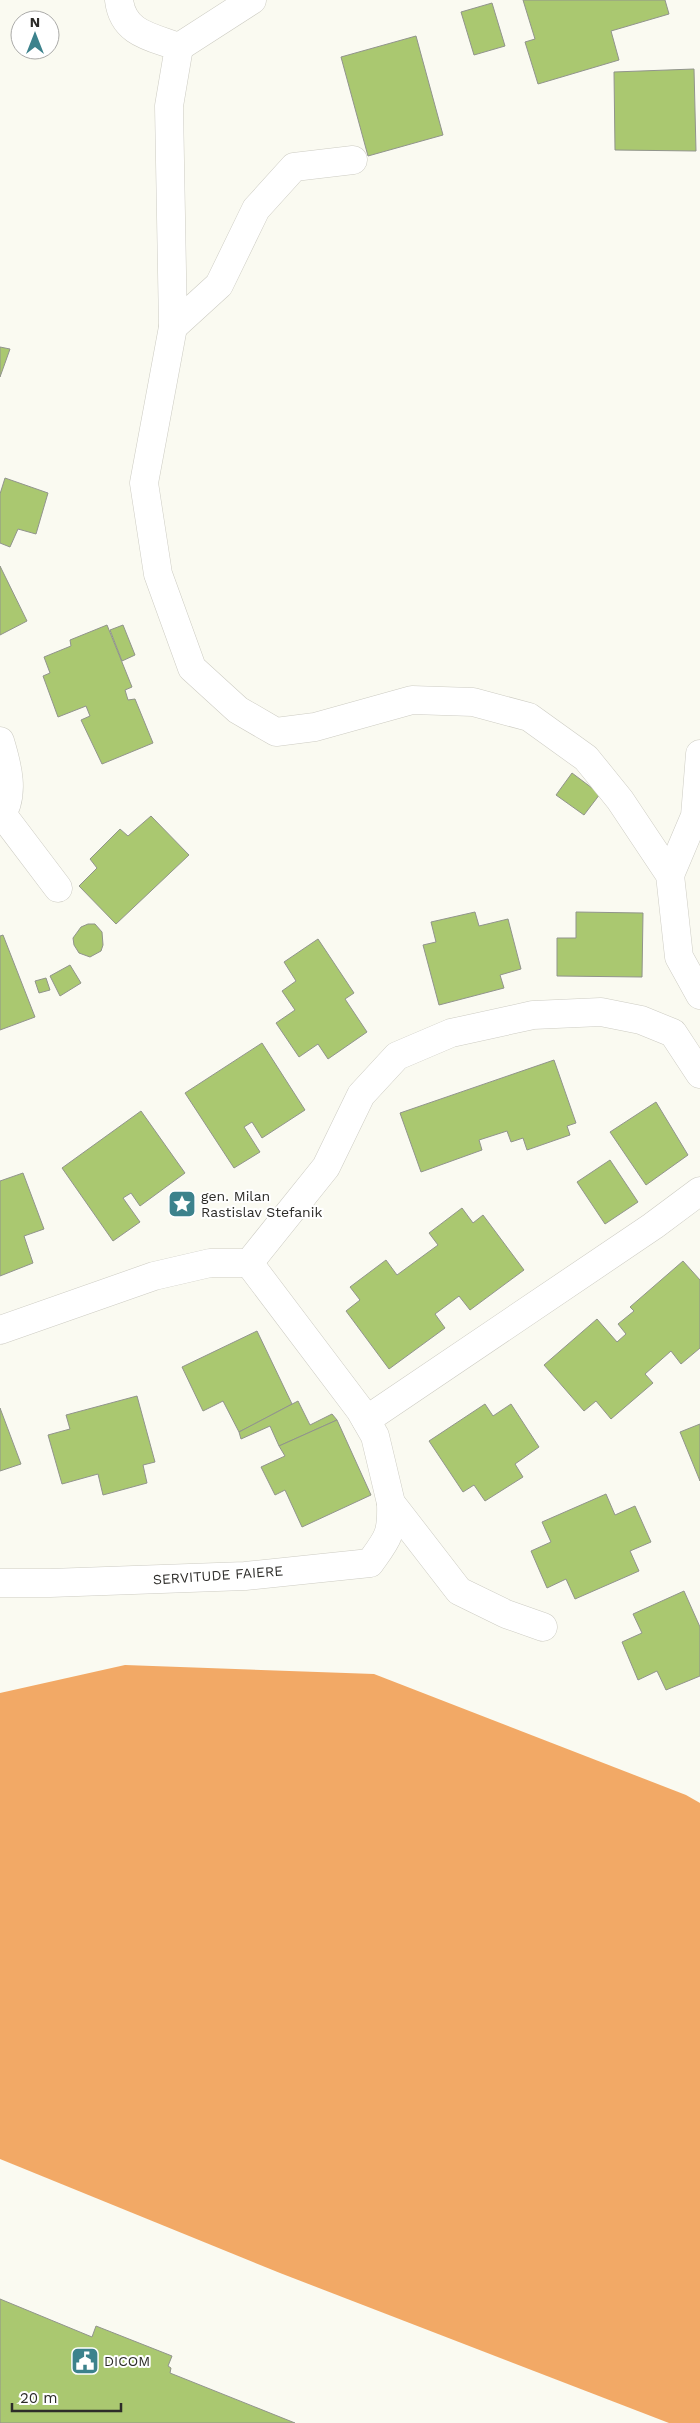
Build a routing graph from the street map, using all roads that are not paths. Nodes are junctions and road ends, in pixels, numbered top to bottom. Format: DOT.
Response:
graph roads {
  1 [pos="119,0"];
  2 [pos="252,0"];
  3 [pos="179,47"];
  4 [pos="353,160"];
  5 [pos="173,327"];
  6 [pos="0,741"];
  7 [pos="700,754"];
  8 [pos="1,816"];
  9 [pos="670,875"];
  10 [pos="58,888"];
  11 [pos="700,995"];
  12 [pos="700,1074"];
  13 [pos="700,1191"];
  14 [pos="249,1263"];
  15 [pos="0,1330"];
  16 [pos="366,1420"];
  17 [pos="391,1503"];
  18 [pos="0,1583"];
  19 [pos="543,1627"];
  1 -- 3 [label="street"];
  2 -- 3 [label="street"];
  3 -- 5 [label="street"];
  4 -- 5 [label="street"];
  5 -- 9 [label="street"];
  6 -- 8 [label="street"];
  7 -- 9 [label="street"];
  8 -- 10 [label="street"];
  9 -- 11 [label="street"];
  12 -- 14 [label="street"];
  13 -- 16 [label="street"];
  14 -- 15 [label="street"];
  14 -- 16 [label="street"];
  16 -- 17 [label="street"];
  17 -- 18 [label="street, SERVITUDE FAIERE"];
  17 -- 19 [label="street"];
}
